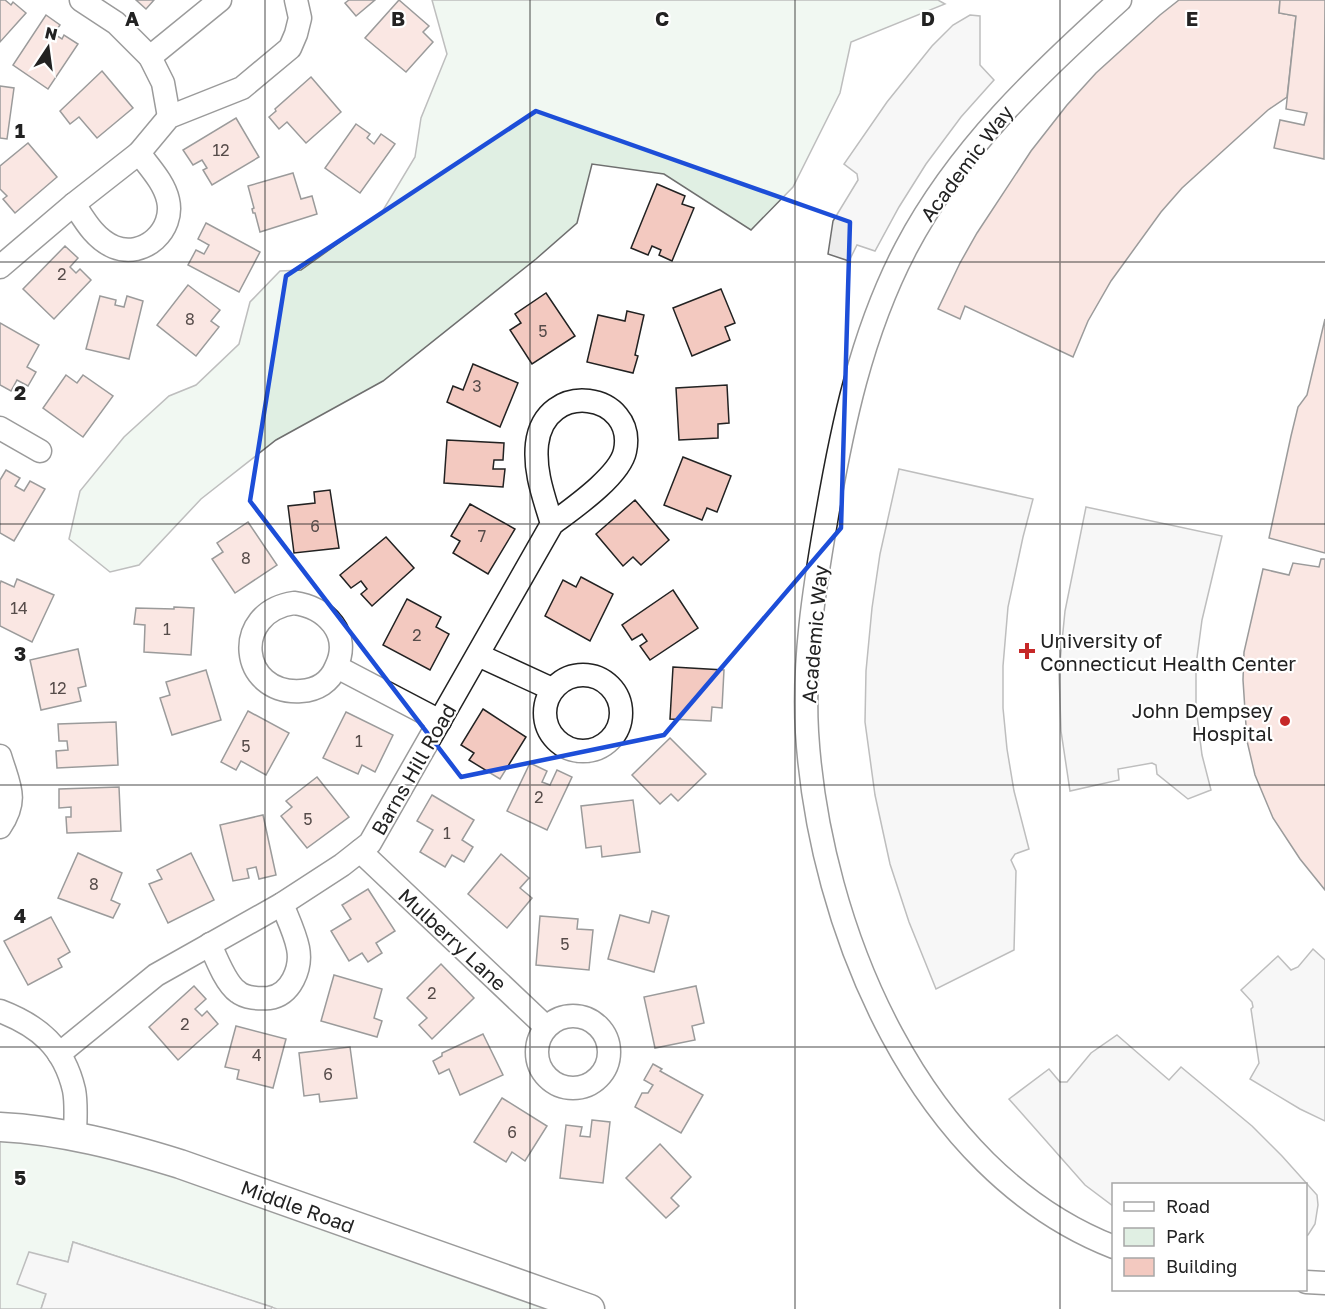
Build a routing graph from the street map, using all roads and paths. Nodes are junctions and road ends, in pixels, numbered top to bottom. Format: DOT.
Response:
graph roads {
  1 [pos="81,0"];
  2 [pos="220,0"];
  3 [pos="296,0"];
  4 [pos="1120,0"];
  5 [pos="150,57"];
  6 [pos="169,117"];
  7 [pos="139,153"];
  8 [pos="74,204"];
  9 [pos="3,259"];
  10 [pos="0,428"];
  11 [pos="40,451"];
  12 [pos="552,524"];
  13 [pos="478,655"];
  14 [pos="337,667"];
  15 [pos="552,689"];
  16 [pos="440,721"];
  17 [pos="0,756"];
  18 [pos="0,827"];
  19 [pos="360,851"];
  20 [pos="282,904"];
  21 [pos="210,944"];
  22 [pos="0,1011"];
  23 [pos="546,1027"];
  24 [pos="59,1054"];
  25 [pos="0,1127"];
  26 [pos="75,1138"];
  27 [pos="1112,1246"];
  28 [pos="1307,1282"];
  29 [pos="1325,1283"];
  30 [pos="590,1309"];
  1 -- 5 [label="street"];
  2 -- 5 [label="street"];
  3 -- 6 [label="street"];
  4 -- 27 [label="street, Academic Way"];
  5 -- 6 [label="street"];
  6 -- 7 [label="street"];
  7 -- 8 [label="street"];
  7 -- 8 [label="street"];
  8 -- 9 [label="street"];
  10 -- 11 [label="street"];
  12 -- 12 [label="street, Barns Hill Road"];
  12 -- 13 [label="street, Barns Hill Road"];
  13 -- 15 [label="street"];
  13 -- 16 [label="street, Barns Hill Road"];
  14 -- 14 [label="street"];
  14 -- 16 [label="street"];
  16 -- 19 [label="street, Barns Hill Road"];
  17 -- 18 [label="street"];
  19 -- 20 [label="street, Barns Hill Road"];
  19 -- 23 [label="street, Mulberry Lane"];
  20 -- 21 [label="street, Barns Hill Road"];
  20 -- 21 [label="street"];
  21 -- 24 [label="street, Barns Hill Road"];
  22 -- 24 [label="street"];
  24 -- 26 [label="street"];
  25 -- 26 [label="street, Middle Road"];
  26 -- 30 [label="street, Middle Road"];
  28 -- 29 [label="street"];
}
